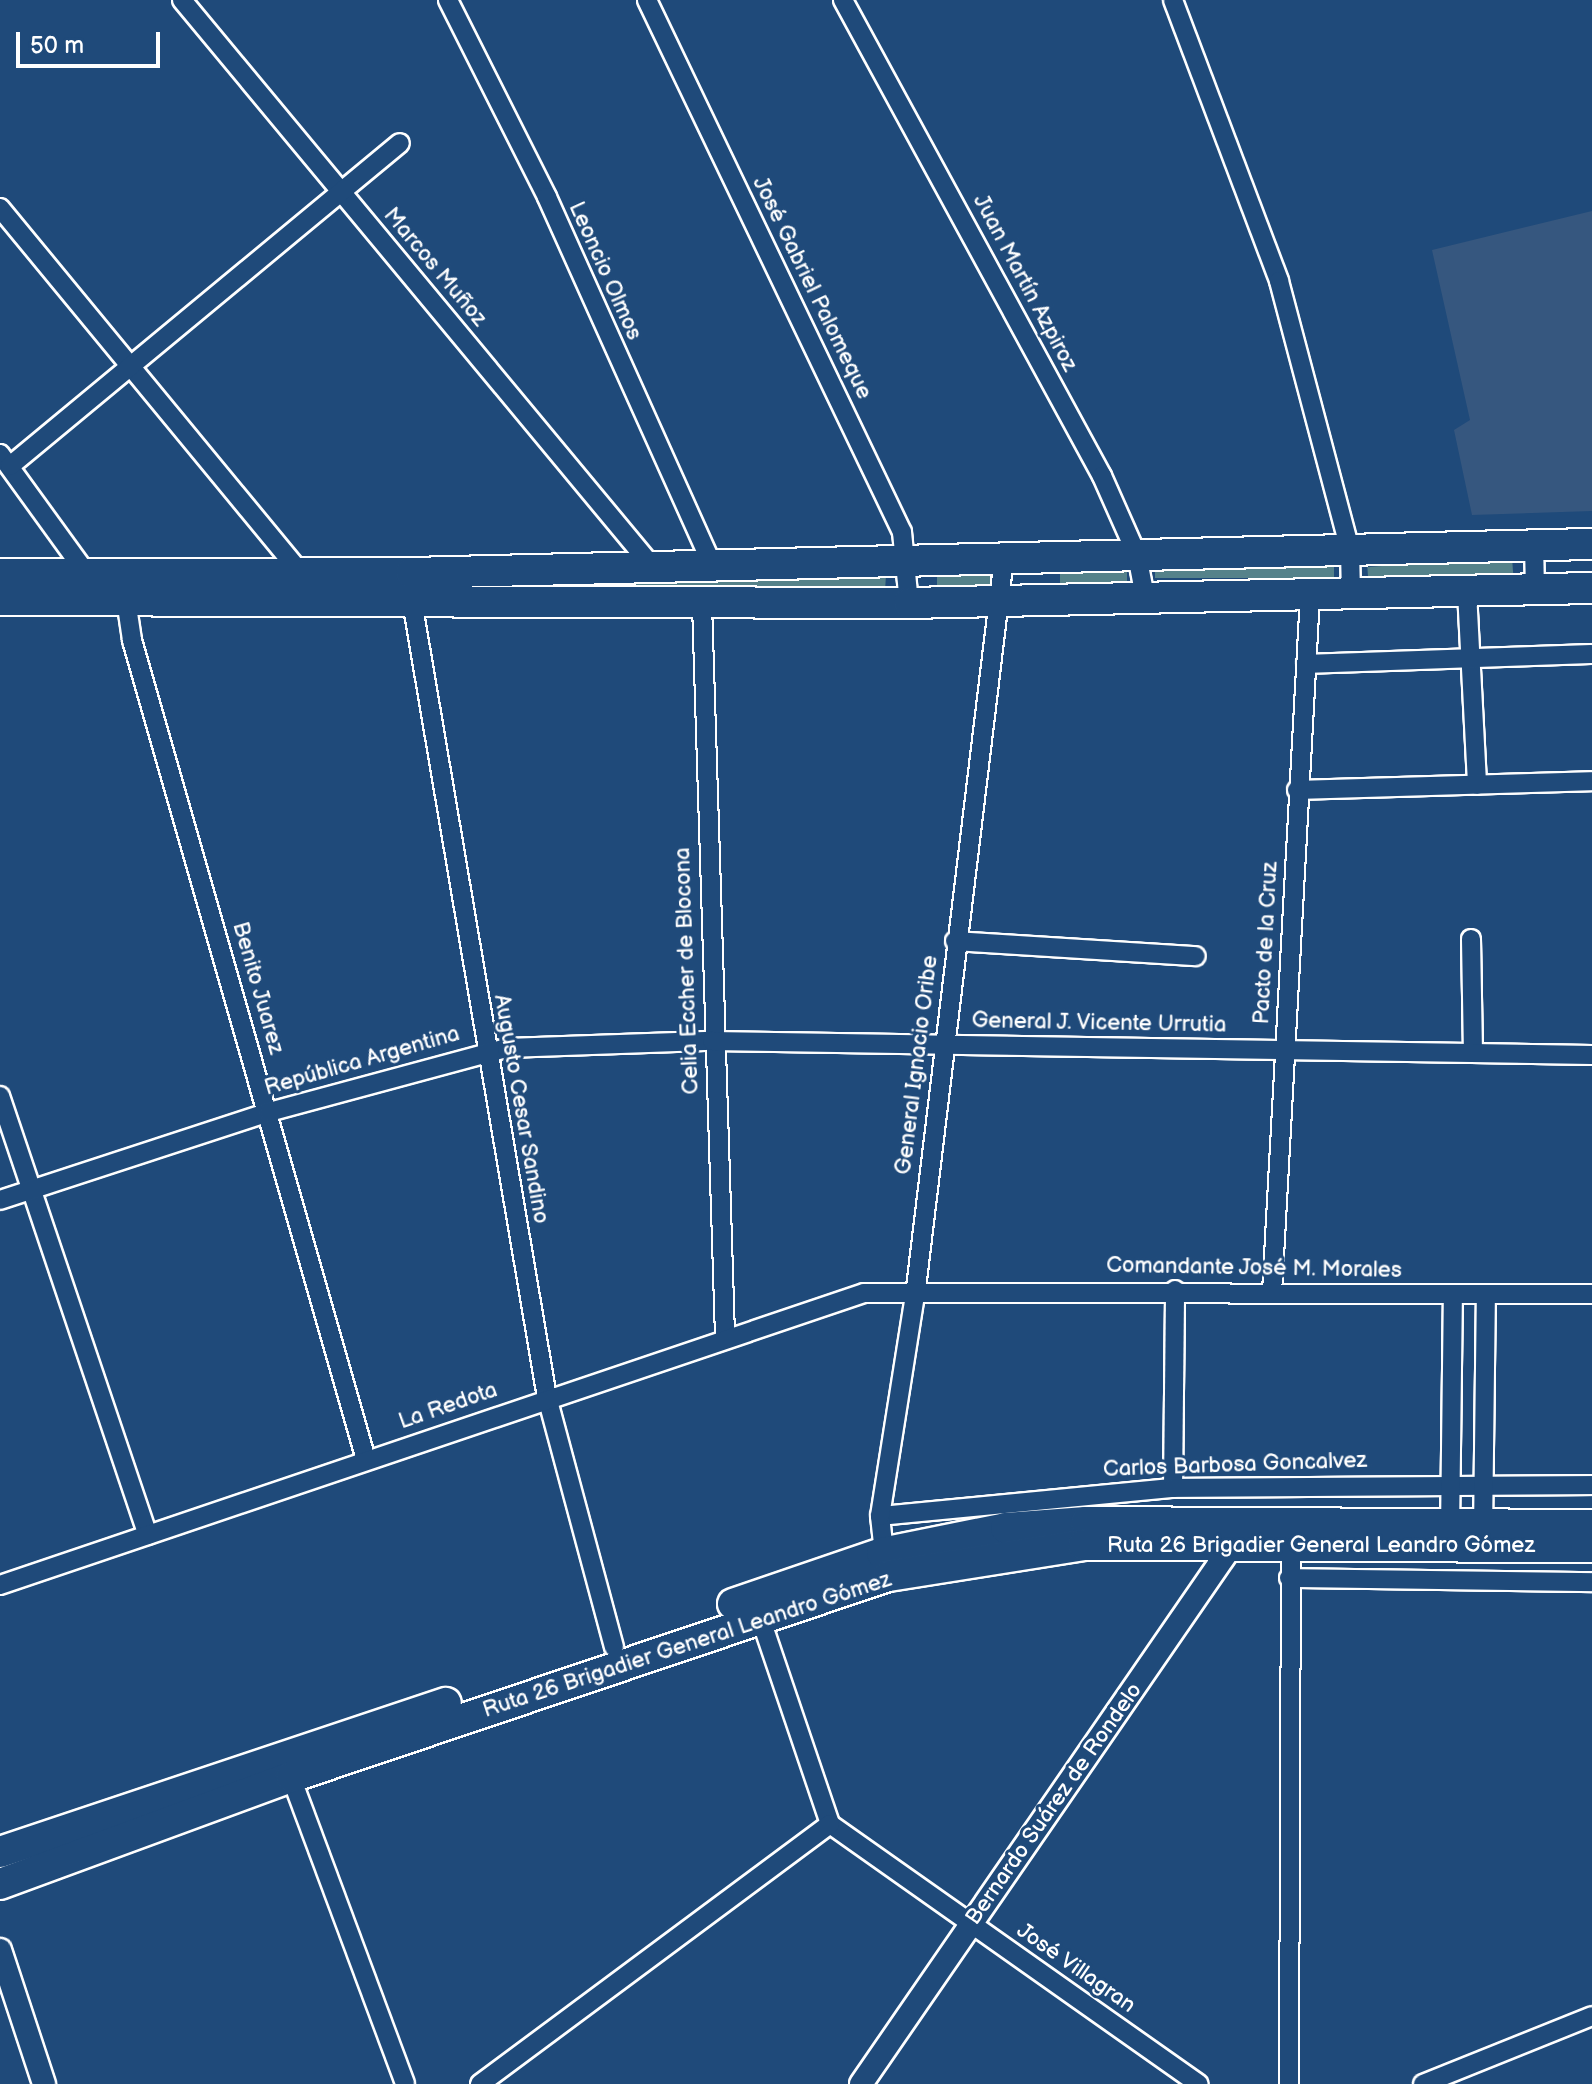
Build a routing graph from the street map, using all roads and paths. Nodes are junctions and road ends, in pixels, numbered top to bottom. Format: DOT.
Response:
graph roads {
  1 [pos="182,0"];
  2 [pos="448,0"];
  3 [pos="647,0"];
  4 [pos="843,0"];
  5 [pos="1173,0"];
  6 [pos="400,143"];
  7 [pos="341,193"];
  8 [pos="0,208"];
  9 [pos="131,370"];
  10 [pos="5,460"];
  11 [pos="1592,544"];
  12 [pos="1534,545"];
  13 [pos="1350,550"];
  14 [pos="1137,555"];
  15 [pos="1004,558"];
  16 [pos="909,560"];
  17 [pos="651,565"];
  18 [pos="712,565"];
  19 [pos="301,573"];
  20 [pos="0,574"];
  21 [pos="125,586"];
  22 [pos="90,587"];
  23 [pos="411,588"];
  24 [pos="1592,588"];
  25 [pos="1535,590"];
  26 [pos="1467,592"];
  27 [pos="1351,594"];
  28 [pos="1310,595"];
  29 [pos="1145,597"];
  30 [pos="0,600"];
  31 [pos="1002,601"];
  32 [pos="909,603"];
  33 [pos="702,604"];
  34 [pos="1592,654"];
  35 [pos="1470,656"];
  36 [pos="1306,664"];
  37 [pos="1592,781"];
  38 [pos="1477,785"];
  39 [pos="1297,790"];
  40 [pos="1471,939"];
  41 [pos="955,941"];
  42 [pos="1196,956"];
  43 [pos="712,1041"];
  44 [pos="941,1044"];
  45 [pos="1284,1050"];
  46 [pos="485,1051"];
  47 [pos="1473,1052"];
  48 [pos="1592,1055"];
  49 [pos="0,1096"];
  50 [pos="269,1112"];
  51 [pos="32,1189"];
  52 [pos="0,1200"];
  53 [pos="916,1288"];
  54 [pos="1175,1290"];
  55 [pos="1272,1293"];
  56 [pos="1592,1294"];
  57 [pos="1453,1295"];
  58 [pos="1486,1295"];
  59 [pos="725,1336"];
  60 [pos="547,1397"];
  61 [pos="366,1460"];
  62 [pos="1481,1483"];
  63 [pos="1452,1484"];
  64 [pos="1592,1485"];
  65 [pos="1173,1488"];
  66 [pos="880,1516"];
  67 [pos="1592,1525"];
  68 [pos="1239,1532"];
  69 [pos="1292,1533"];
  70 [pos="1450,1534"];
  71 [pos="148,1535"];
  72 [pos="1482,1535"];
  73 [pos="1592,1547"];
  74 [pos="885,1565"];
  75 [pos="1289,1578"];
  76 [pos="1592,1582"];
  77 [pos="0,1585"];
  78 [pos="760,1617"];
  79 [pos="614,1647"];
  80 [pos="291,1777"];
  81 [pos="830,1824"];
  82 [pos="0,1852"];
  83 [pos="0,1884"];
  84 [pos="971,1923"];
  85 [pos="0,1950"];
  86 [pos="1592,2016"];
  87 [pos="44,2084"];
  88 [pos="405,2084"];
  89 [pos="480,2084"];
  90 [pos="861,2084"];
  91 [pos="1198,2084"];
  92 [pos="1289,2084"];
  93 [pos="1423,2084"];
  1 -- 7 [label="street, Marcos Muñoz"];
  2 -- 18 [label="street, Leoncio Olmos"];
  3 -- 16 [label="street, José Gabriel Palomeque"];
  4 -- 14 [label="street, Juan Martín Azpiroz"];
  5 -- 13 [label="street"];
  6 -- 7 [label="street"];
  7 -- 9 [label="street"];
  7 -- 17 [label="street, Marcos Muñoz"];
  8 -- 9 [label="street"];
  9 -- 10 [label="street"];
  9 -- 19 [label="street"];
  10 -- 22 [label="street"];
  11 -- 12 [label="main road"];
  12 -- 13 [label="main road"];
  12 -- 25 [label="street"];
  13 -- 14 [label="main road"];
  13 -- 27 [label="street"];
  14 -- 15 [label="main road"];
  14 -- 29 [label="street, Juan Martín Azpiroz"];
  15 -- 16 [label="main road"];
  15 -- 31 [label="street, General Ignacio Oribe"];
  16 -- 18 [label="main road"];
  16 -- 32 [label="street, José Gabriel Palomeque"];
  17 -- 18 [label="main road"];
  17 -- 23 [label="main road"];
  19 -- 21 [label="main road"];
  19 -- 23 [label="main road"];
  20 -- 22 [label="main road"];
  21 -- 22 [label="main road"];
  21 -- 23 [label="main road"];
  21 -- 50 [label="street, Benito Juarez"];
  22 -- 30 [label="main road"];
  23 -- 33 [label="main road"];
  23 -- 46 [label="street, Augusto Cesar Sandino"];
  24 -- 25 [label="main road"];
  25 -- 26 [label="main road"];
  26 -- 27 [label="main road"];
  26 -- 35 [label="street"];
  27 -- 28 [label="main road"];
  28 -- 29 [label="main road"];
  28 -- 36 [label="street, Pacto de la Cruz"];
  29 -- 31 [label="main road"];
  31 -- 32 [label="main road"];
  31 -- 41 [label="street, General Ignacio Oribe"];
  32 -- 33 [label="main road"];
  33 -- 43 [label="street, Celia Eccher de Blocona"];
  34 -- 35 [label="street"];
  35 -- 36 [label="street"];
  35 -- 38 [label="street"];
  36 -- 39 [label="street, Pacto de la Cruz"];
  37 -- 38 [label="street"];
  38 -- 39 [label="street"];
  39 -- 45 [label="street, Pacto de la Cruz"];
  40 -- 47 [label="street"];
  41 -- 42 [label="street"];
  41 -- 44 [label="street, General Ignacio Oribe"];
  43 -- 44 [label="street, República Argentina"];
  43 -- 46 [label="street, República Argentina"];
  43 -- 59 [label="street, Celia Eccher de Blocona"];
  44 -- 45 [label="street, General J. Vicente Urrutia"];
  44 -- 53 [label="street, General Ignacio Oribe"];
  45 -- 47 [label="street, General J. Vicente Urrutia"];
  45 -- 55 [label="street, Pacto de la Cruz"];
  46 -- 50 [label="street, República Argentina"];
  46 -- 60 [label="street, Augusto Cesar Sandino"];
  47 -- 48 [label="street, General J. Vicente Urrutia"];
  49 -- 51 [label="street"];
  50 -- 51 [label="street, República Argentina"];
  50 -- 61 [label="street, Benito Juarez"];
  51 -- 52 [label="street, República Argentina"];
  51 -- 71 [label="street"];
  53 -- 54 [label="street, Comandante José M. Morales"];
  53 -- 59 [label="street, La Redota"];
  53 -- 66 [label="street, General Ignacio Oribe"];
  54 -- 55 [label="street, Comandante José M. Morales"];
  54 -- 65 [label="street"];
  55 -- 57 [label="street, Comandante José M. Morales"];
  56 -- 58 [label="street, Comandante José M. Morales"];
  57 -- 58 [label="street, Comandante José M. Morales"];
  57 -- 63 [label="street"];
  58 -- 62 [label="street"];
  59 -- 60 [label="street, La Redota"];
  60 -- 61 [label="street, La Redota"];
  60 -- 79 [label="street, Augusto Cesar Sandino"];
  61 -- 71 [label="street, La Redota"];
  62 -- 63 [label="street, Carlos Barbosa Goncalvez"];
  62 -- 64 [label="street, Carlos Barbosa Goncalvez"];
  62 -- 72 [label="street"];
  63 -- 65 [label="street, Carlos Barbosa Goncalvez"];
  63 -- 70 [label="street"];
  65 -- 66 [label="street, Carlos Barbosa Goncalvez"];
  66 -- 74 [label="street, General Ignacio Oribe"];
  67 -- 72 [label="main road, Ruta 26 Brigadier General Leandro Gómez"];
  68 -- 69 [label="main road, Ruta 26 Brigadier General Leandro Gómez"];
  68 -- 74 [label="main road, Ruta 26 Brigadier General Leandro Gómez"];
  68 -- 84 [label="street, Bernardo Suárez de Rondelo"];
  69 -- 70 [label="main road, Ruta 26 Brigadier General Leandro Gómez"];
  69 -- 75 [label="street"];
  70 -- 72 [label="main road, Ruta 26 Brigadier General Leandro Gómez"];
  71 -- 77 [label="street, La Redota"];
  72 -- 73 [label="main road, Ruta 26 Brigadier General Leandro Gómez"];
  74 -- 78 [label="main road, Ruta 26 Brigadier General Leandro Gómez"];
  74 -- 79 [label="main road, Ruta 26 Brigadier General Leandro Gómez"];
  75 -- 76 [label="street"];
  75 -- 92 [label="street"];
  78 -- 80 [label="main road, Ruta 26 Brigadier General Leandro Gómez"];
  78 -- 81 [label="street"];
  79 -- 82 [label="main road, Ruta 26 Brigadier General Leandro Gómez"];
  80 -- 83 [label="main road, Ruta 26 Brigadier General Leandro Gómez"];
  80 -- 88 [label="street"];
  81 -- 84 [label="street, José Villagran"];
  81 -- 89 [label="street"];
  84 -- 90 [label="street, Bernardo Suárez de Rondelo"];
  84 -- 91 [label="street, José Villagran"];
  85 -- 87 [label="street"];
  86 -- 93 [label="street"];
}
